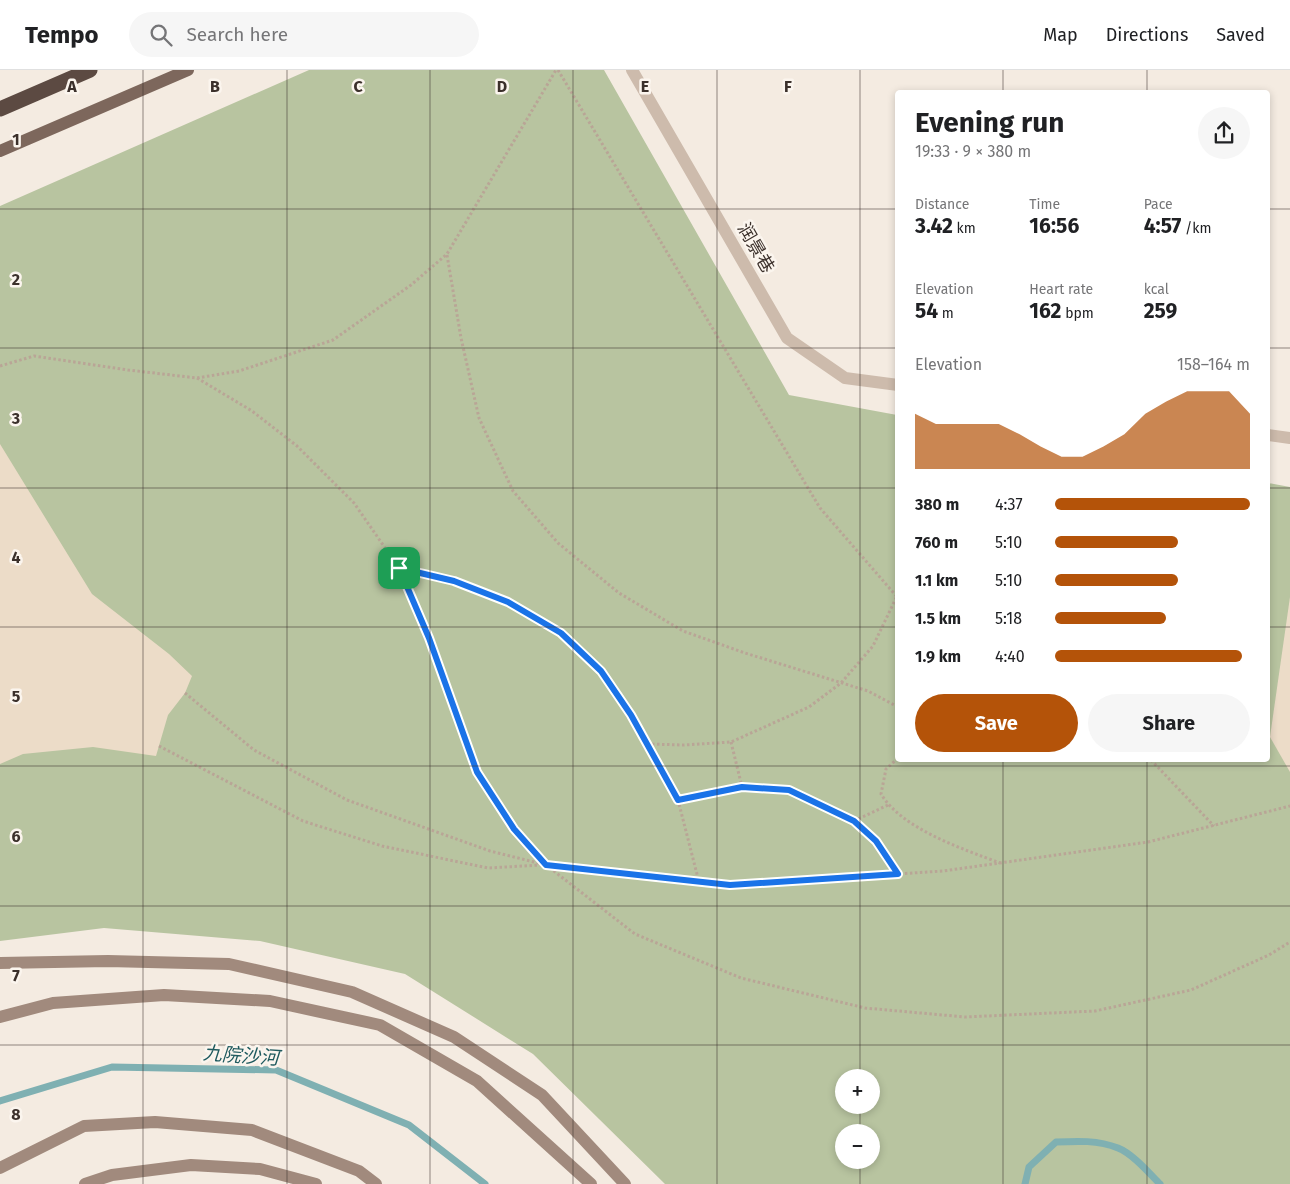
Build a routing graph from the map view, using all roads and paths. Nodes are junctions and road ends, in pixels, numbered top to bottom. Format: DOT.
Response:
graph roads {
  1 [pos="90,70"];
  2 [pos="188,70"];
  3 [pos="557,70"];
  4 [pos="632,70"];
  5 [pos="0,109"];
  6 [pos="0,151"];
  7 [pos="447,254"];
  8 [pos="0,366"];
  9 [pos="197,378"];
  10 [pos="895,385"];
  11 [pos="1270,435"];
  12 [pos="1290,438"];
  13 [pos="399,568"];
  14 [pos="895,596"];
  15 [pos="895,602"];
  16 [pos="841,683"];
  17 [pos="185,693"];
  18 [pos="895,704"];
  19 [pos="731,742"];
  20 [pos="647,744"];
  21 [pos="159,746"];
  22 [pos="895,761"];
  23 [pos="1153,762"];
  24 [pos="742,787"];
  25 [pos="678,800"];
  26 [pos="888,805"];
  27 [pos="1290,806"];
  28 [pos="854,821"];
  29 [pos="1214,826"];
  30 [pos="1001,863"];
  31 [pos="546,865"];
  32 [pos="898,874"];
  33 [pos="699,882"];
  34 [pos="1290,942"];
  35 [pos="0,963"];
  36 [pos="0,1017"];
  37 [pos="0,1168"];
  38 [pos="85,1184"];
  39 [pos="316,1184"];
  40 [pos="376,1184"];
  41 [pos="591,1184"];
  42 [pos="625,1184"];
  1 -- 5 [label="highway"];
  2 -- 6 [label="main road"];
  3 -- 7 [label="path"];
  3 -- 14 [label="path"];
  4 -- 10 [label="street, 润景巷"];
  7 -- 9 [label="path"];
  7 -- 16 [label="path"];
  8 -- 9 [label="path"];
  9 -- 13 [label="path"];
  11 -- 12 [label="street"];
  13 -- 20 [label="path"];
  13 -- 31 [label="path"];
  15 -- 16 [label="path"];
  16 -- 18 [label="path"];
  16 -- 19 [label="path"];
  17 -- 31 [label="path"];
  19 -- 20 [label="path"];
  19 -- 24 [label="path"];
  20 -- 25 [label="path"];
  21 -- 31 [label="path"];
  22 -- 26 [label="path"];
  23 -- 29 [label="path"];
  24 -- 25 [label="path"];
  24 -- 28 [label="path"];
  25 -- 33 [label="path"];
  26 -- 28 [label="path"];
  26 -- 30 [label="path"];
  27 -- 29 [label="path"];
  28 -- 32 [label="path"];
  29 -- 30 [label="path"];
  30 -- 32 [label="path"];
  31 -- 33 [label="path"];
  31 -- 34 [label="path"];
  32 -- 33 [label="path"];
  35 -- 42 [label="main road"];
  36 -- 41 [label="main road"];
  37 -- 40 [label="main road"];
  38 -- 39 [label="main road"];
}
